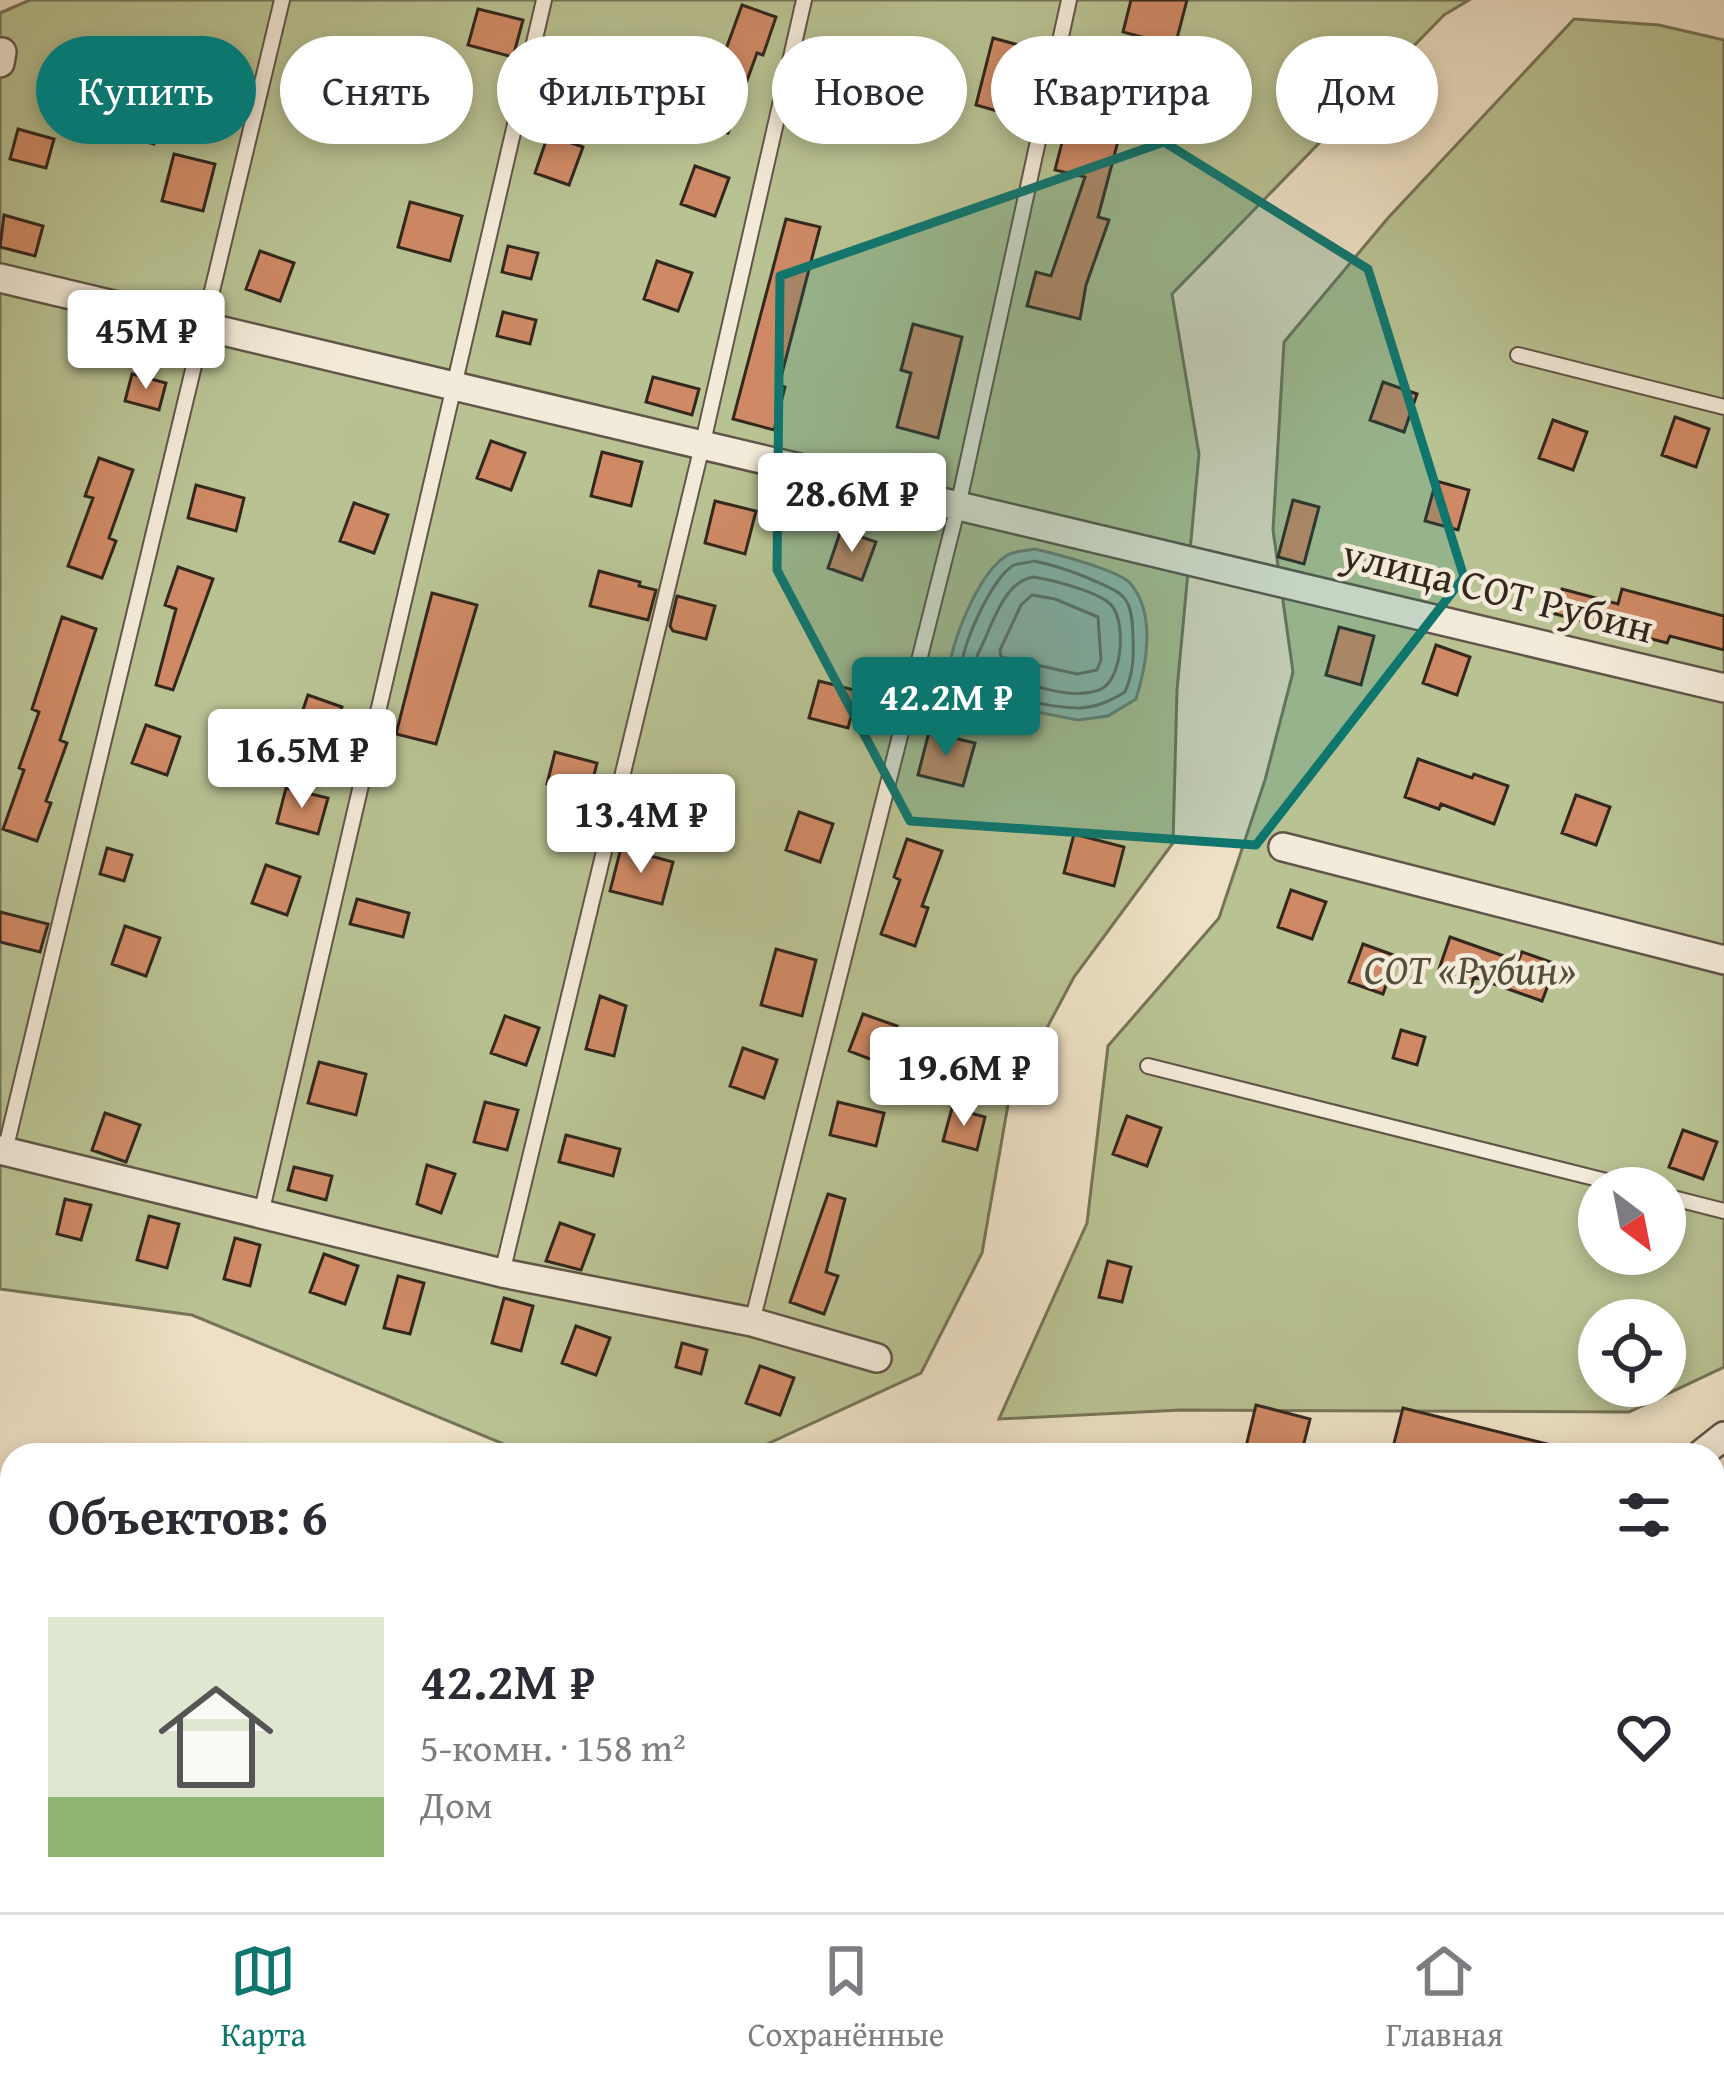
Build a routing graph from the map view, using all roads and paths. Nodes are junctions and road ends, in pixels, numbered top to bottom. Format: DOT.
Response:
graph roads {
  1 [pos="282,0"];
  2 [pos="544,0"];
  3 [pos="804,0"];
  4 [pos="1069,0"];
  5 [pos="0,278"];
  6 [pos="201,324"];
  7 [pos="1518,355"];
  8 [pos="454,386"];
  9 [pos="1724,407"];
  10 [pos="703,442"];
  11 [pos="958,506"];
  12 [pos="1724,688"];
  13 [pos="1283,847"];
  14 [pos="1724,960"];
  15 [pos="1148,1066"];
  16 [pos="2,1151"];
  17 [pos="1578,1174"];
  18 [pos="1686,1201"];
  19 [pos="1724,1211"];
  20 [pos="261,1214"];
  21 [pos="502,1273"];
  22 [pos="752,1322"];
  23 [pos="877,1358"];
  1 -- 6 [label="lane"];
  2 -- 8 [label="lane"];
  3 -- 10 [label="lane"];
  4 -- 11 [label="lane"];
  5 -- 6 [label="street, улица СОТ Рубин"];
  6 -- 8 [label="street, улица СОТ Рубин"];
  6 -- 16 [label="lane"];
  7 -- 9 [label="lane"];
  8 -- 10 [label="street, улица СОТ Рубин"];
  8 -- 20 [label="lane"];
  10 -- 11 [label="street, улица СОТ Рубин"];
  10 -- 21 [label="lane"];
  11 -- 12 [label="street, улица СОТ Рубин"];
  11 -- 22 [label="lane"];
  13 -- 14 [label="street"];
  15 -- 17 [label="lane"];
  16 -- 20 [label="street"];
  18 -- 19 [label="lane"];
  20 -- 21 [label="street"];
  21 -- 22 [label="street"];
  22 -- 23 [label="street"];
}
